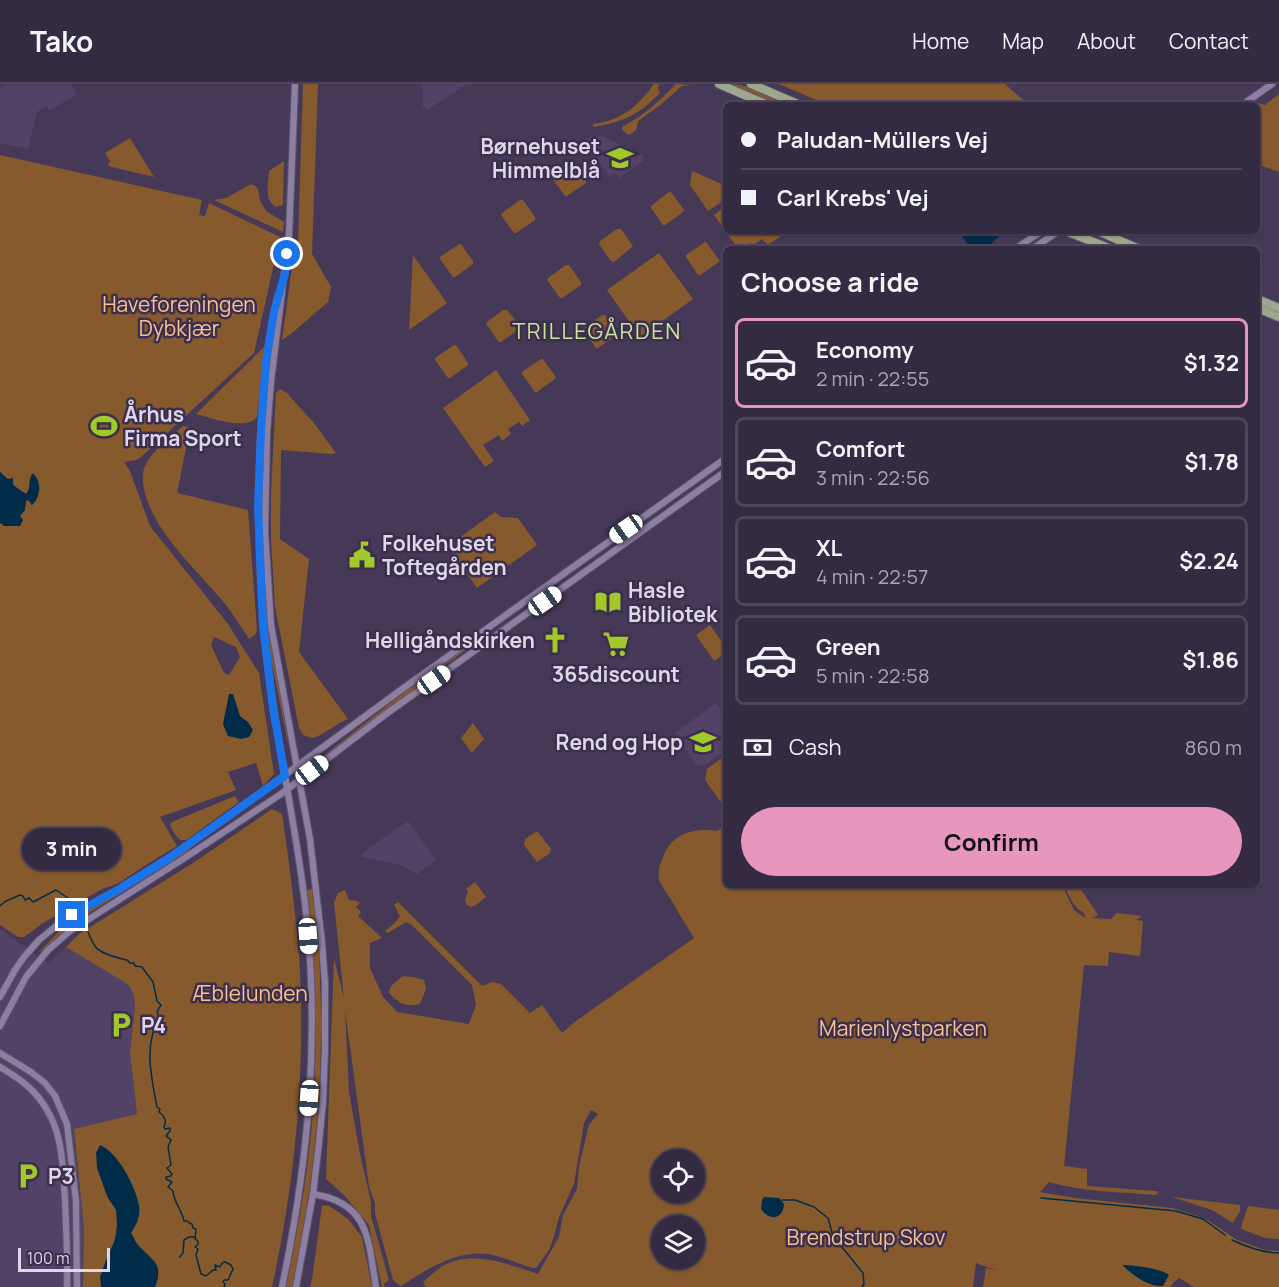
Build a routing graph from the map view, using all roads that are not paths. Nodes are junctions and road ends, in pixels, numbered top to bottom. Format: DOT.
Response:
graph roads {
  1 [pos="295,84"];
  2 [pos="719,84"];
  3 [pos="751,84"];
  4 [pos="1272,84"];
  5 [pos="761,102"];
  6 [pos="793,102"];
  7 [pos="1246,102"];
  8 [pos="1038,234"];
  9 [pos="1054,234"];
  10 [pos="1074,234"];
  11 [pos="1105,234"];
  12 [pos="1020,246"];
  13 [pos="1036,246"];
  14 [pos="1104,246"];
  15 [pos="1132,246"];
  16 [pos="285,273"];
  17 [pos="1260,300"];
  18 [pos="1279,308"];
  19 [pos="1260,309"];
  20 [pos="1279,317"];
  21 [pos="723,460"];
  22 [pos="723,473"];
  23 [pos="297,767"];
  24 [pos="285,776"];
  25 [pos="299,780"];
  26 [pos="287,789"];
  27 [pos="0,997"];
  28 [pos="0,1026"];
  29 [pos="0,1053"];
  30 [pos="0,1067"];
  31 [pos="313,1194"];
  32 [pos="69,1287"];
  33 [pos="76,1287"];
  34 [pos="282,1287"];
  35 [pos="296,1287"];
  36 [pos="376,1287"];
  1 -- 16 [label="street"];
  2 -- 5 [label="main road"];
  3 -- 6 [label="main road"];
  4 -- 7 [label="street"];
  8 -- 12 [label="street"];
  9 -- 13 [label="street"];
  10 -- 14 [label="main road"];
  11 -- 15 [label="main road"];
  16 -- 23 [label="street"];
  16 -- 24 [label="street"];
  17 -- 18 [label="main road"];
  19 -- 20 [label="main road"];
  21 -- 23 [label="street"];
  22 -- 25 [label="street"];
  23 -- 24 [label="street"];
  23 -- 25 [label="street"];
  24 -- 26 [label="street"];
  24 -- 27 [label="street"];
  25 -- 26 [label="street"];
  25 -- 31 [label="street"];
  26 -- 28 [label="street"];
  26 -- 34 [label="street"];
  29 -- 33 [label="street"];
  30 -- 32 [label="street"];
  31 -- 35 [label="street"];
  31 -- 36 [label="street"];
}
